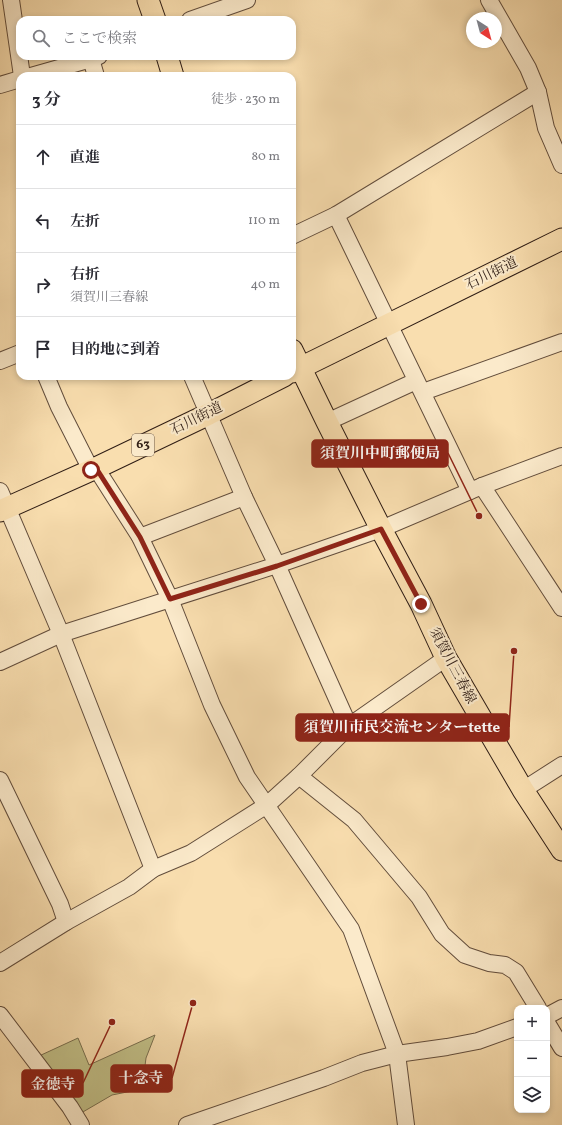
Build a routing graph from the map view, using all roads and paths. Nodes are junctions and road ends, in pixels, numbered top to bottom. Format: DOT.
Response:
graph roads {
  1 [pos="11,0"];
  2 [pos="148,0"];
  3 [pos="247,0"];
  4 [pos="489,0"];
  5 [pos="154,16"];
  6 [pos="201,16"];
  7 [pos="16,35"];
  8 [pos="20,60"];
  9 [pos="88,60"];
  10 [pos="95,60"];
  11 [pos="168,60"];
  12 [pos="21,72"];
  13 [pos="45,72"];
  14 [pos="96,72"];
  15 [pos="172,72"];
  16 [pos="16,80"];
  17 [pos="0,85"];
  18 [pos="538,92"];
  19 [pos="561,159"];
  20 [pos="336,215"];
  21 [pos="296,234"];
  22 [pos="562,239"];
  23 [pos="389,324"];
  24 [pos="562,342"];
  25 [pos="16,355"];
  26 [pos="0,361"];
  27 [pos="296,364"];
  28 [pos="296,372"];
  29 [pos="48,380"];
  30 [pos="194,380"];
  31 [pos="268,380"];
  32 [pos="420,386"];
  33 [pos="209,414"];
  34 [pos="327,422"];
  35 [pos="562,456"];
  36 [pos="94,469"];
  37 [pos="476,488"];
  38 [pos="244,497"];
  39 [pos="2,503"];
  40 [pos="381,529"];
  41 [pos="140,537"];
  42 [pos="277,566"];
  43 [pos="170,599"];
  44 [pos="562,608"];
  45 [pos="61,634"];
  46 [pos="446,658"];
  47 [pos="0,662"];
  48 [pos="349,726"];
  49 [pos="562,765"];
  50 [pos="299,776"];
  51 [pos="0,780"];
  52 [pos="522,790"];
  53 [pos="267,805"];
  54 [pos="562,850"];
  55 [pos="153,869"];
  56 [pos="66,922"];
  57 [pos="0,962"];
  58 [pos="536,1005"];
  59 [pos="562,1008"];
  60 [pos="550,1014"];
  61 [pos="0,1015"];
  62 [pos="514,1028"];
  63 [pos="550,1028"];
  64 [pos="562,1048"];
  65 [pos="397,1054"];
  66 [pos="81,1125"];
  67 [pos="187,1125"];
  68 [pos="406,1125"];
  1 -- 7 [label="street"];
  2 -- 5 [label="main road"];
  3 -- 6 [label="street"];
  4 -- 18 [label="street"];
  8 -- 12 [label="street"];
  9 -- 13 [label="street"];
  10 -- 14 [label="street"];
  11 -- 15 [label="main road"];
  16 -- 17 [label="street"];
  18 -- 19 [label="street"];
  18 -- 20 [label="street"];
  20 -- 21 [label="street"];
  20 -- 23 [label="street"];
  22 -- 23 [label="main road, 石川街道 / 63"];
  23 -- 27 [label="main road, 石川街道 / 63"];
  23 -- 32 [label="street"];
  24 -- 32 [label="street"];
  25 -- 26 [label="street"];
  28 -- 34 [label="main road, 須賀川三春線"];
  29 -- 36 [label="street"];
  30 -- 33 [label="street"];
  31 -- 33 [label="main road, 石川街道 / 63"];
  32 -- 34 [label="street"];
  32 -- 37 [label="street"];
  33 -- 36 [label="main road, 石川街道 / 63"];
  33 -- 38 [label="street"];
  34 -- 40 [label="main road, 須賀川三春線"];
  35 -- 37 [label="street"];
  36 -- 39 [label="main road, 石川街道 / 63"];
  36 -- 41 [label="street"];
  37 -- 40 [label="street"];
  37 -- 44 [label="street"];
  38 -- 41 [label="street"];
  38 -- 42 [label="street"];
  39 -- 45 [label="street"];
  40 -- 42 [label="street"];
  40 -- 46 [label="main road, 須賀川三春線"];
  41 -- 43 [label="street"];
  42 -- 43 [label="street"];
  42 -- 48 [label="street"];
  43 -- 45 [label="street"];
  43 -- 53 [label="street"];
  45 -- 47 [label="street"];
  45 -- 55 [label="street"];
  46 -- 48 [label="street"];
  46 -- 52 [label="main road, 須賀川三春線"];
  48 -- 50 [label="street"];
  49 -- 52 [label="street"];
  50 -- 53 [label="street"];
  50 -- 58 [label="street"];
  51 -- 56 [label="street"];
  52 -- 54 [label="main road, 須賀川三春線"];
  53 -- 55 [label="street"];
  53 -- 65 [label="street"];
  55 -- 56 [label="street"];
  56 -- 57 [label="street"];
  59 -- 60 [label="street"];
  61 -- 66 [label="street"];
  62 -- 65 [label="street"];
  63 -- 64 [label="street"];
  65 -- 67 [label="street"];
  65 -- 68 [label="street"];
}
